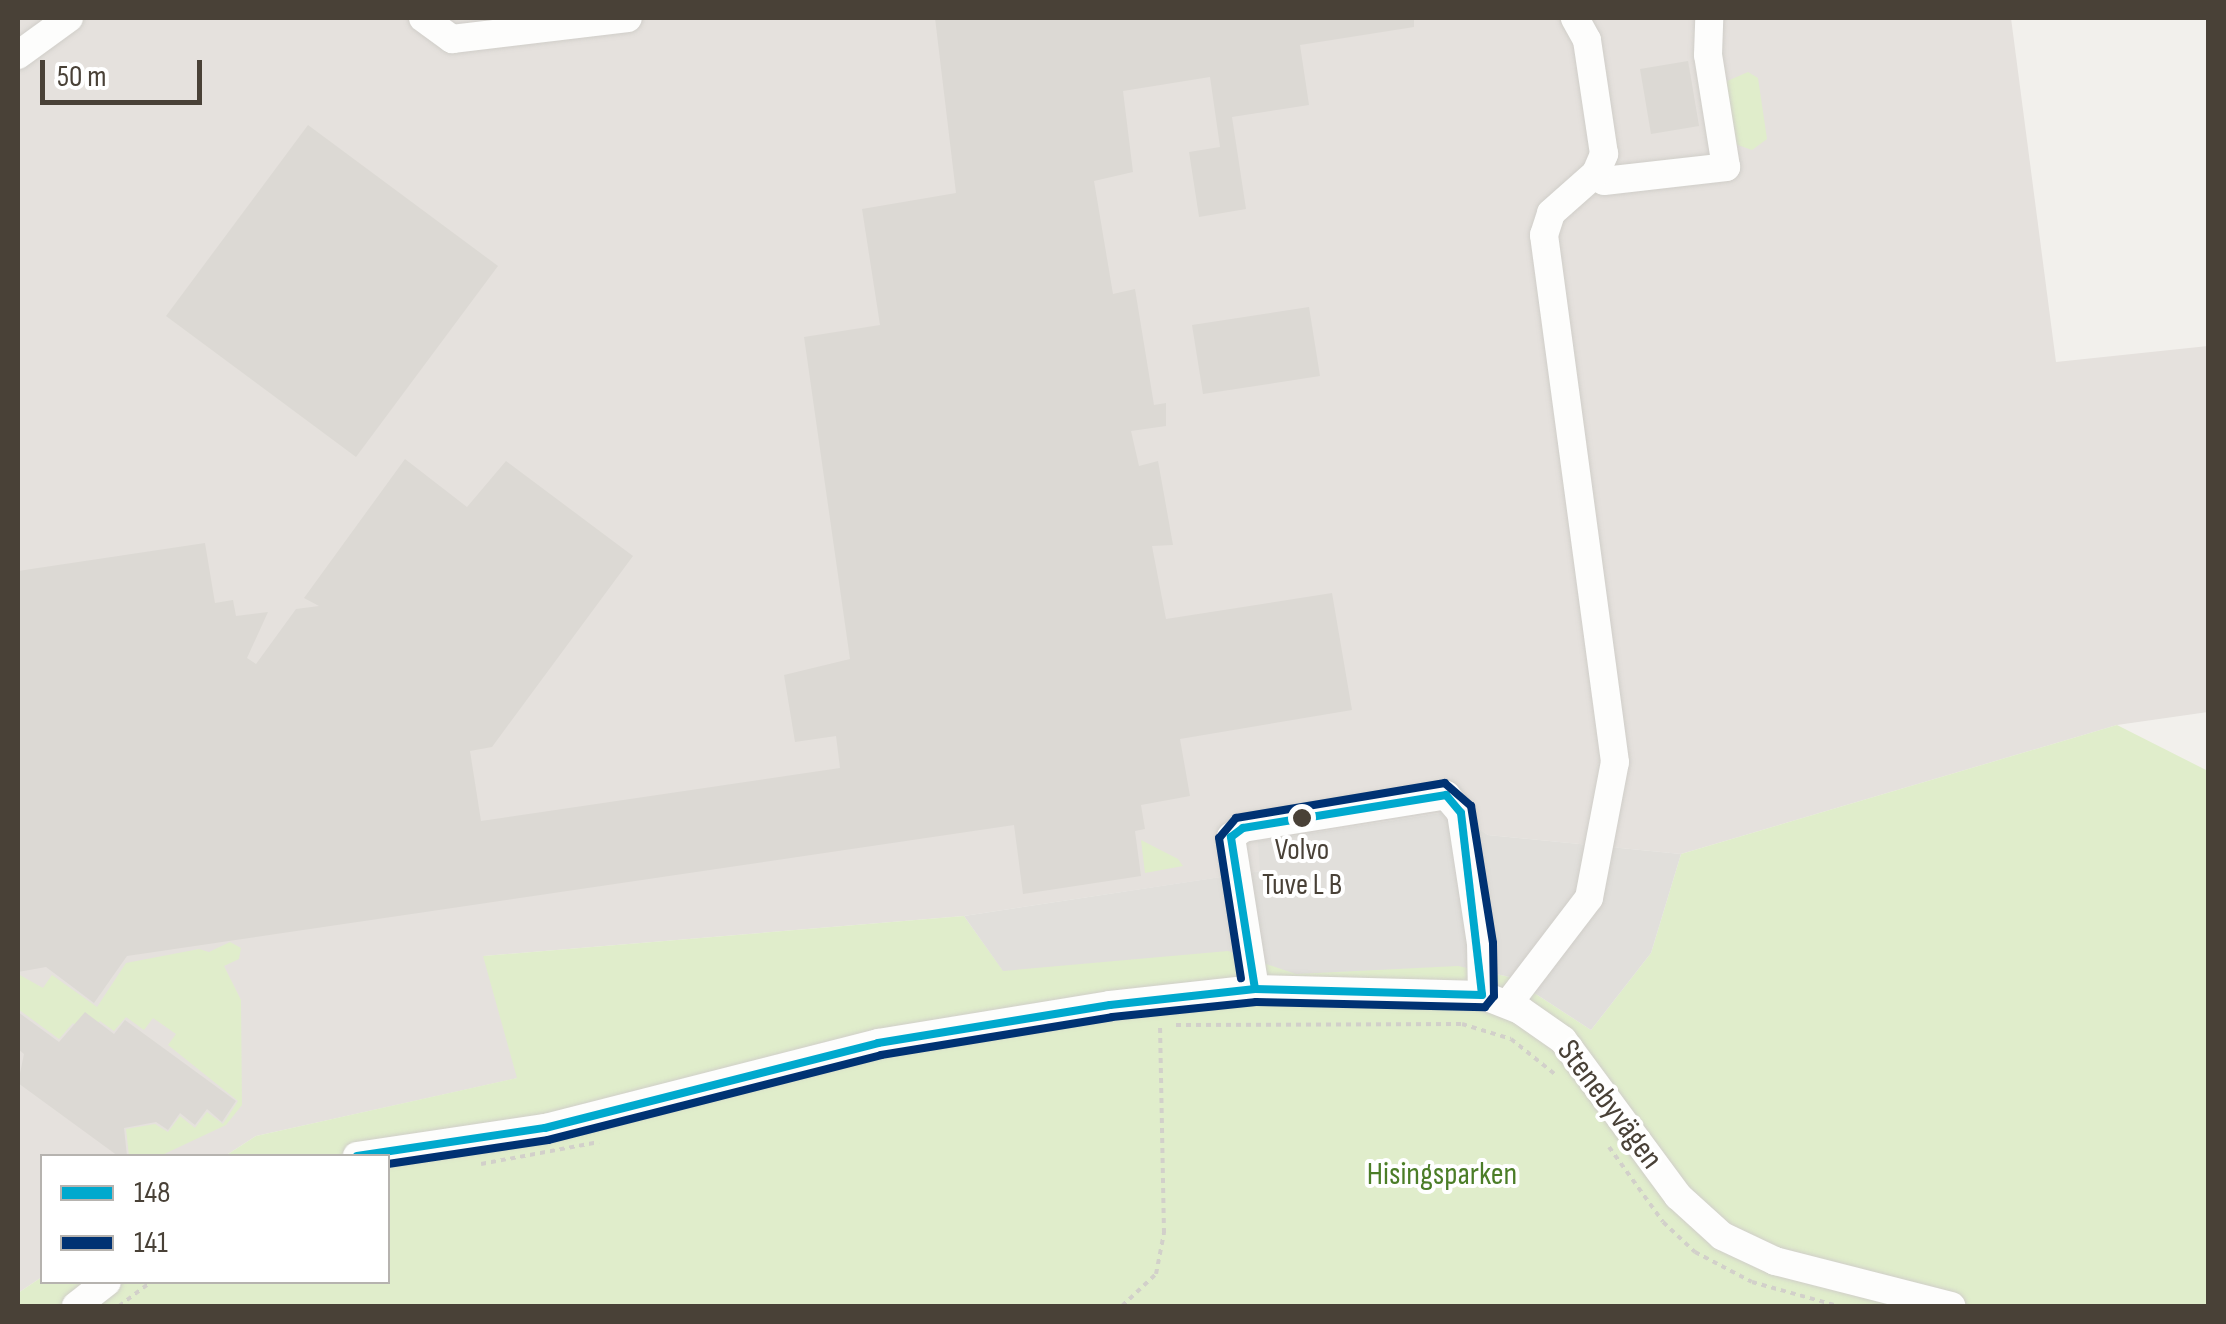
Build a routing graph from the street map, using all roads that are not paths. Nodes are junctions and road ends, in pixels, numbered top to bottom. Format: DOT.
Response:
graph roads {
  1 [pos="69,18"];
  2 [pos="424,18"];
  3 [pos="628,18"];
  4 [pos="1574,18"];
  5 [pos="1686,18"];
  6 [pos="1709,18"];
  7 [pos="1708,54"];
  8 [pos="18,55"];
  9 [pos="1596,173"];
  10 [pos="1255,989"];
  11 [pos="1495,1000"];
  12 [pos="370,1154"];
  13 [pos="104,1284"];
  14 [pos="76,1306"];
  15 [pos="1951,1306"];
  1 -- 8 [label="street"];
  2 -- 3 [label="street"];
  4 -- 9 [label="street"];
  5 -- 7 [label="street"];
  6 -- 7 [label="street"];
  7 -- 9 [label="street"];
  9 -- 11 [label="street"];
  10 -- 11 [label="street"];
  10 -- 11 [label="street"];
  10 -- 12 [label="street"];
  11 -- 15 [label="street, Stenebyvägen"];
  13 -- 14 [label="street"];
}
